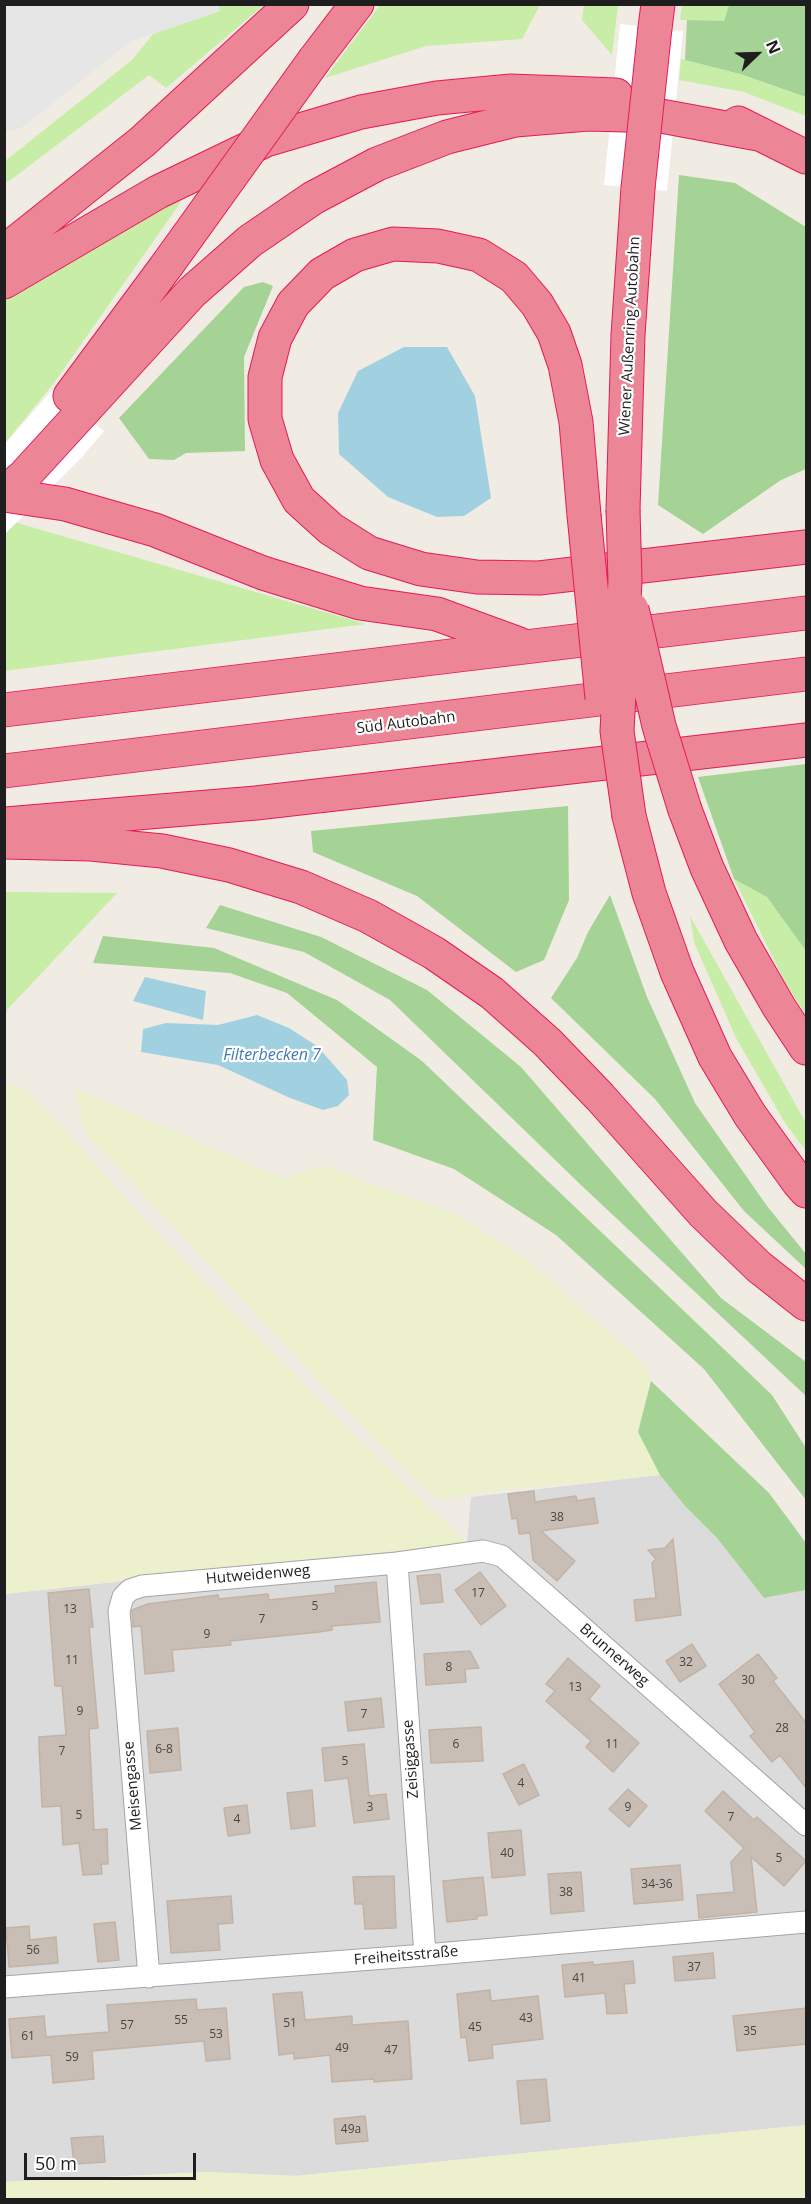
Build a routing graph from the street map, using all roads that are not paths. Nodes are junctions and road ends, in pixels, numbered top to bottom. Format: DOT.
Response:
graph roads {
  1 [pos="292,4"];
  2 [pos="357,4"];
  3 [pos="657,16"];
  4 [pos="758,134"];
  5 [pos="807,157"];
  6 [pos="4,252"];
  7 [pos="4,282"];
  8 [pos="72,408"];
  9 [pos="5,493"];
  10 [pos="807,547"];
  11 [pos="625,581"];
  12 [pos="807,613"];
  13 [pos="527,646"];
  14 [pos="807,674"];
  15 [pos="4,710"];
  16 [pos="617,731"];
  17 [pos="807,740"];
  18 [pos="4,771"];
  19 [pos="4,824"];
  20 [pos="4,842"];
  21 [pos="807,1048"];
  22 [pos="807,1191"];
  23 [pos="807,1304"];
  24 [pos="397,1563"];
  25 [pos="123,1596"];
  26 [pos="807,1825"];
  27 [pos="807,1922"];
  28 [pos="425,1955"];
  29 [pos="149,1977"];
  30 [pos="4,1987"];
  1 -- 6 [label="highway"];
  2 -- 8 [label="highway, bridge"];
  3 -- 11 [label="highway, Wiener Außenring Autobahn, bridge"];
  4 -- 5 [label="highway"];
  4 -- 7 [label="highway"];
  4 -- 8 [label="highway"];
  8 -- 9 [label="highway"];
  9 -- 13 [label="highway"];
  10 -- 16 [label="highway, bridge"];
  11 -- 16 [label="highway, Wiener Außenring Autobahn, bridge"];
  11 -- 21 [label="highway, bridge"];
  12 -- 13 [label="highway"];
  13 -- 15 [label="highway"];
  14 -- 18 [label="highway, Süd Autobahn"];
  16 -- 22 [label="highway, bridge"];
  17 -- 19 [label="highway"];
  20 -- 23 [label="highway"];
  24 -- 25 [label="street, Hutweidenweg"];
  24 -- 26 [label="street, Brunnerweg"];
  24 -- 28 [label="street, Zeisiggasse"];
  25 -- 29 [label="street, Meisengasse"];
  27 -- 28 [label="street, Freiheitsstraße"];
  28 -- 29 [label="street, Freiheitsstraße"];
  29 -- 30 [label="street, Freiheitsstraße"];
}
